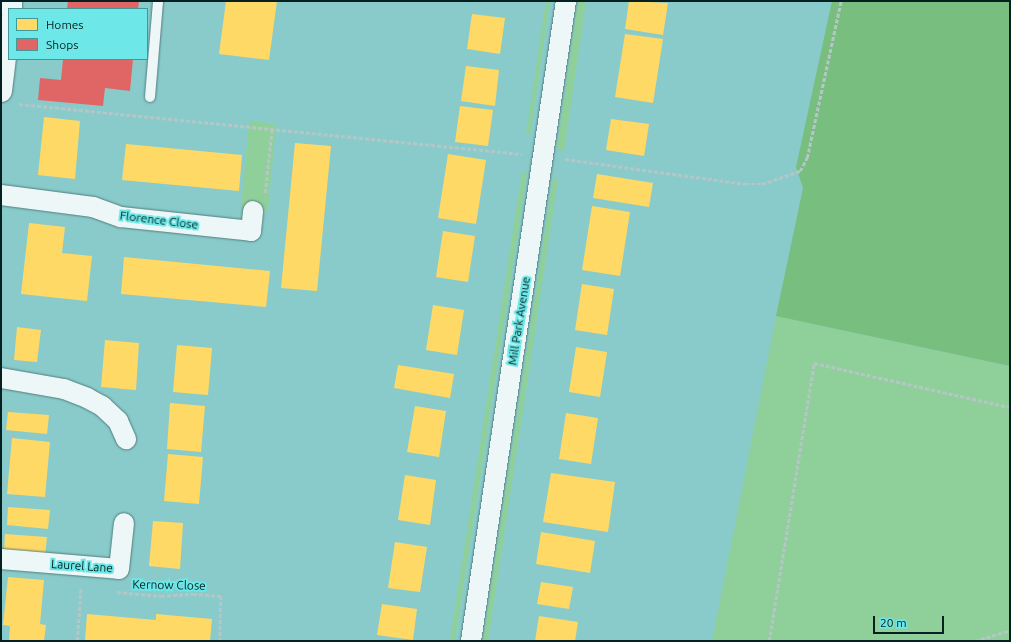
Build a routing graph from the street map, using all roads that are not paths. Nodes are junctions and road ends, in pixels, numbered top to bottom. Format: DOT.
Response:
graph roads {
  1 [pos="158,1"];
  2 [pos="566,1"];
  3 [pos="9,60"];
  4 [pos="9,97"];
  5 [pos="150,97"];
  6 [pos="1,195"];
  7 [pos="253,211"];
  8 [pos="1,378"];
  9 [pos="126,439"];
  10 [pos="124,523"];
  11 [pos="1,559"];
  12 [pos="471,641"];
  1 -- 5 [label="lane"];
  2 -- 12 [label="street, Mill Park Avenue"];
  3 -- 4 [label="street"];
  6 -- 7 [label="street, Florence Close"];
  8 -- 9 [label="street"];
  10 -- 11 [label="street, Laurel Lane"];
}
